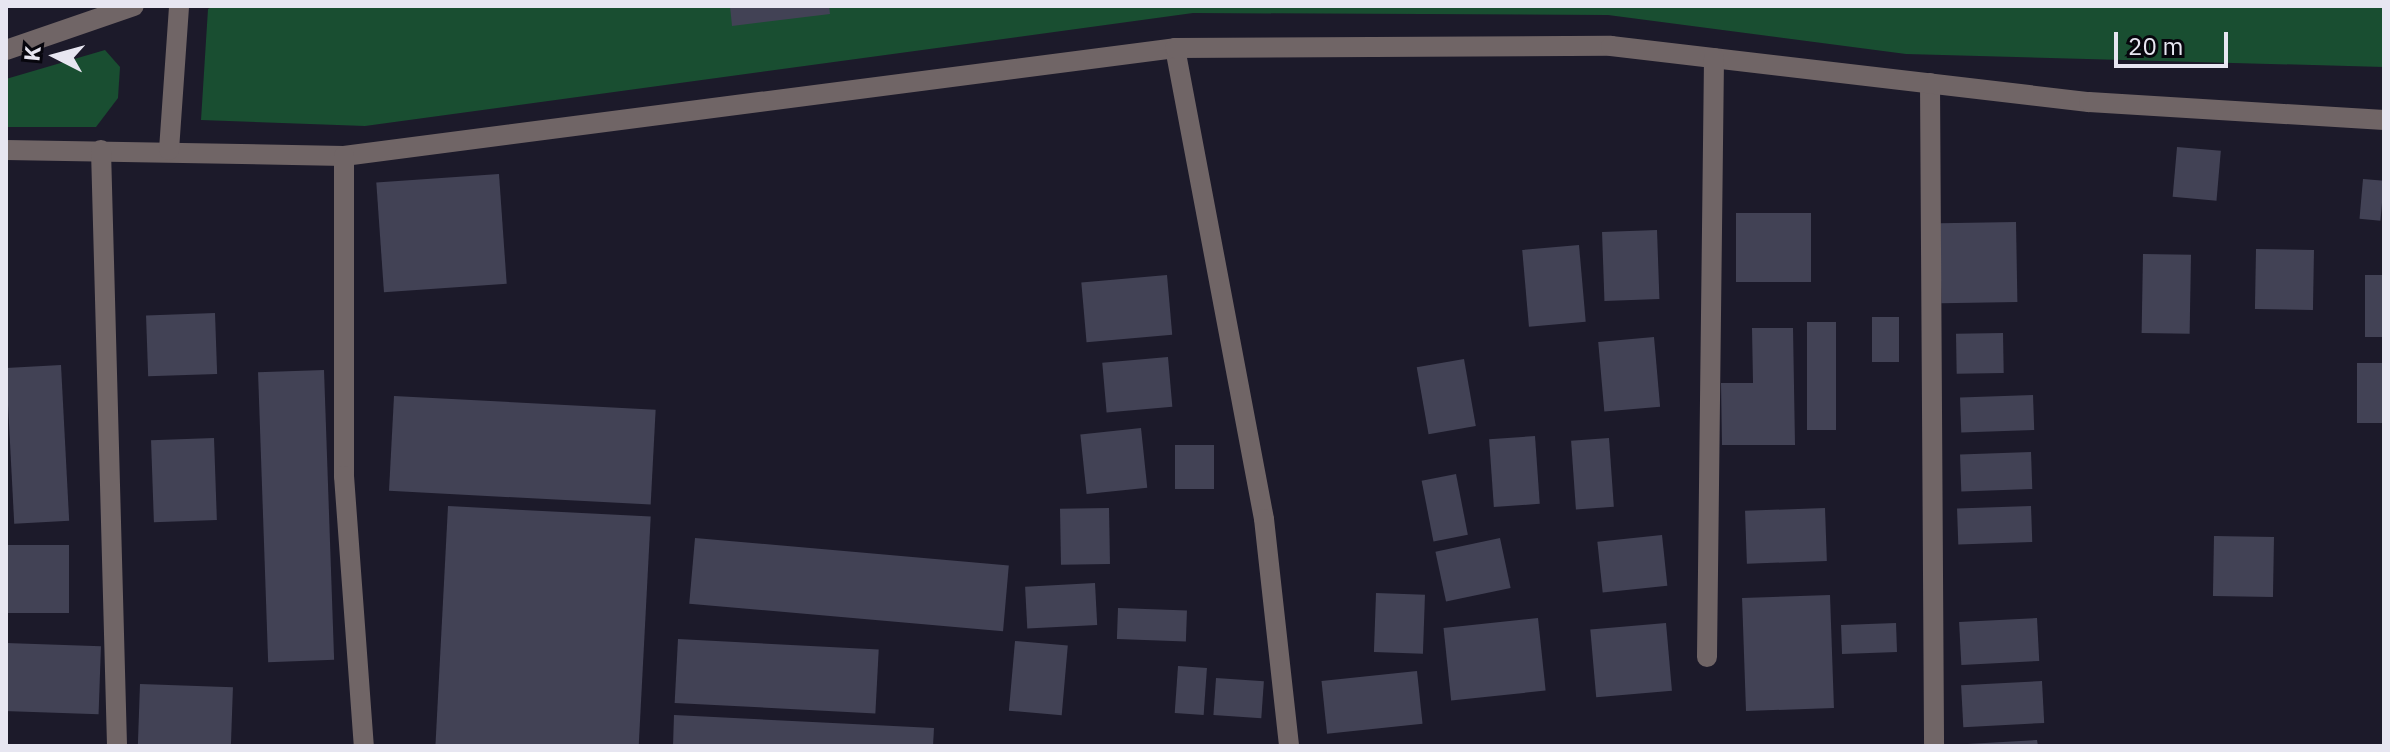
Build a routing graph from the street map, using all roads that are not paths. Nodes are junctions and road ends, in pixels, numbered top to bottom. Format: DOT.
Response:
graph roads {
  1 [pos="134,6"];
  2 [pos="179,6"];
  3 [pos="1175,48"];
  4 [pos="6,50"];
  5 [pos="1714,58"];
  6 [pos="1930,83"];
  7 [pos="2384,120"];
  8 [pos="6,150"];
  9 [pos="101,150"];
  10 [pos="169,150"];
  11 [pos="344,156"];
  12 [pos="1707,657"];
  13 [pos="117,746"];
  14 [pos="364,746"];
  15 [pos="1289,746"];
  16 [pos="1934,746"];
  1 -- 4 [label="street"];
  2 -- 10 [label="street"];
  3 -- 5 [label="street"];
  3 -- 11 [label="street"];
  3 -- 15 [label="street"];
  5 -- 6 [label="street"];
  5 -- 12 [label="street"];
  6 -- 7 [label="street"];
  6 -- 16 [label="street"];
  8 -- 9 [label="street"];
  9 -- 10 [label="street"];
  9 -- 13 [label="street"];
  10 -- 11 [label="street"];
  11 -- 14 [label="street"];
}
